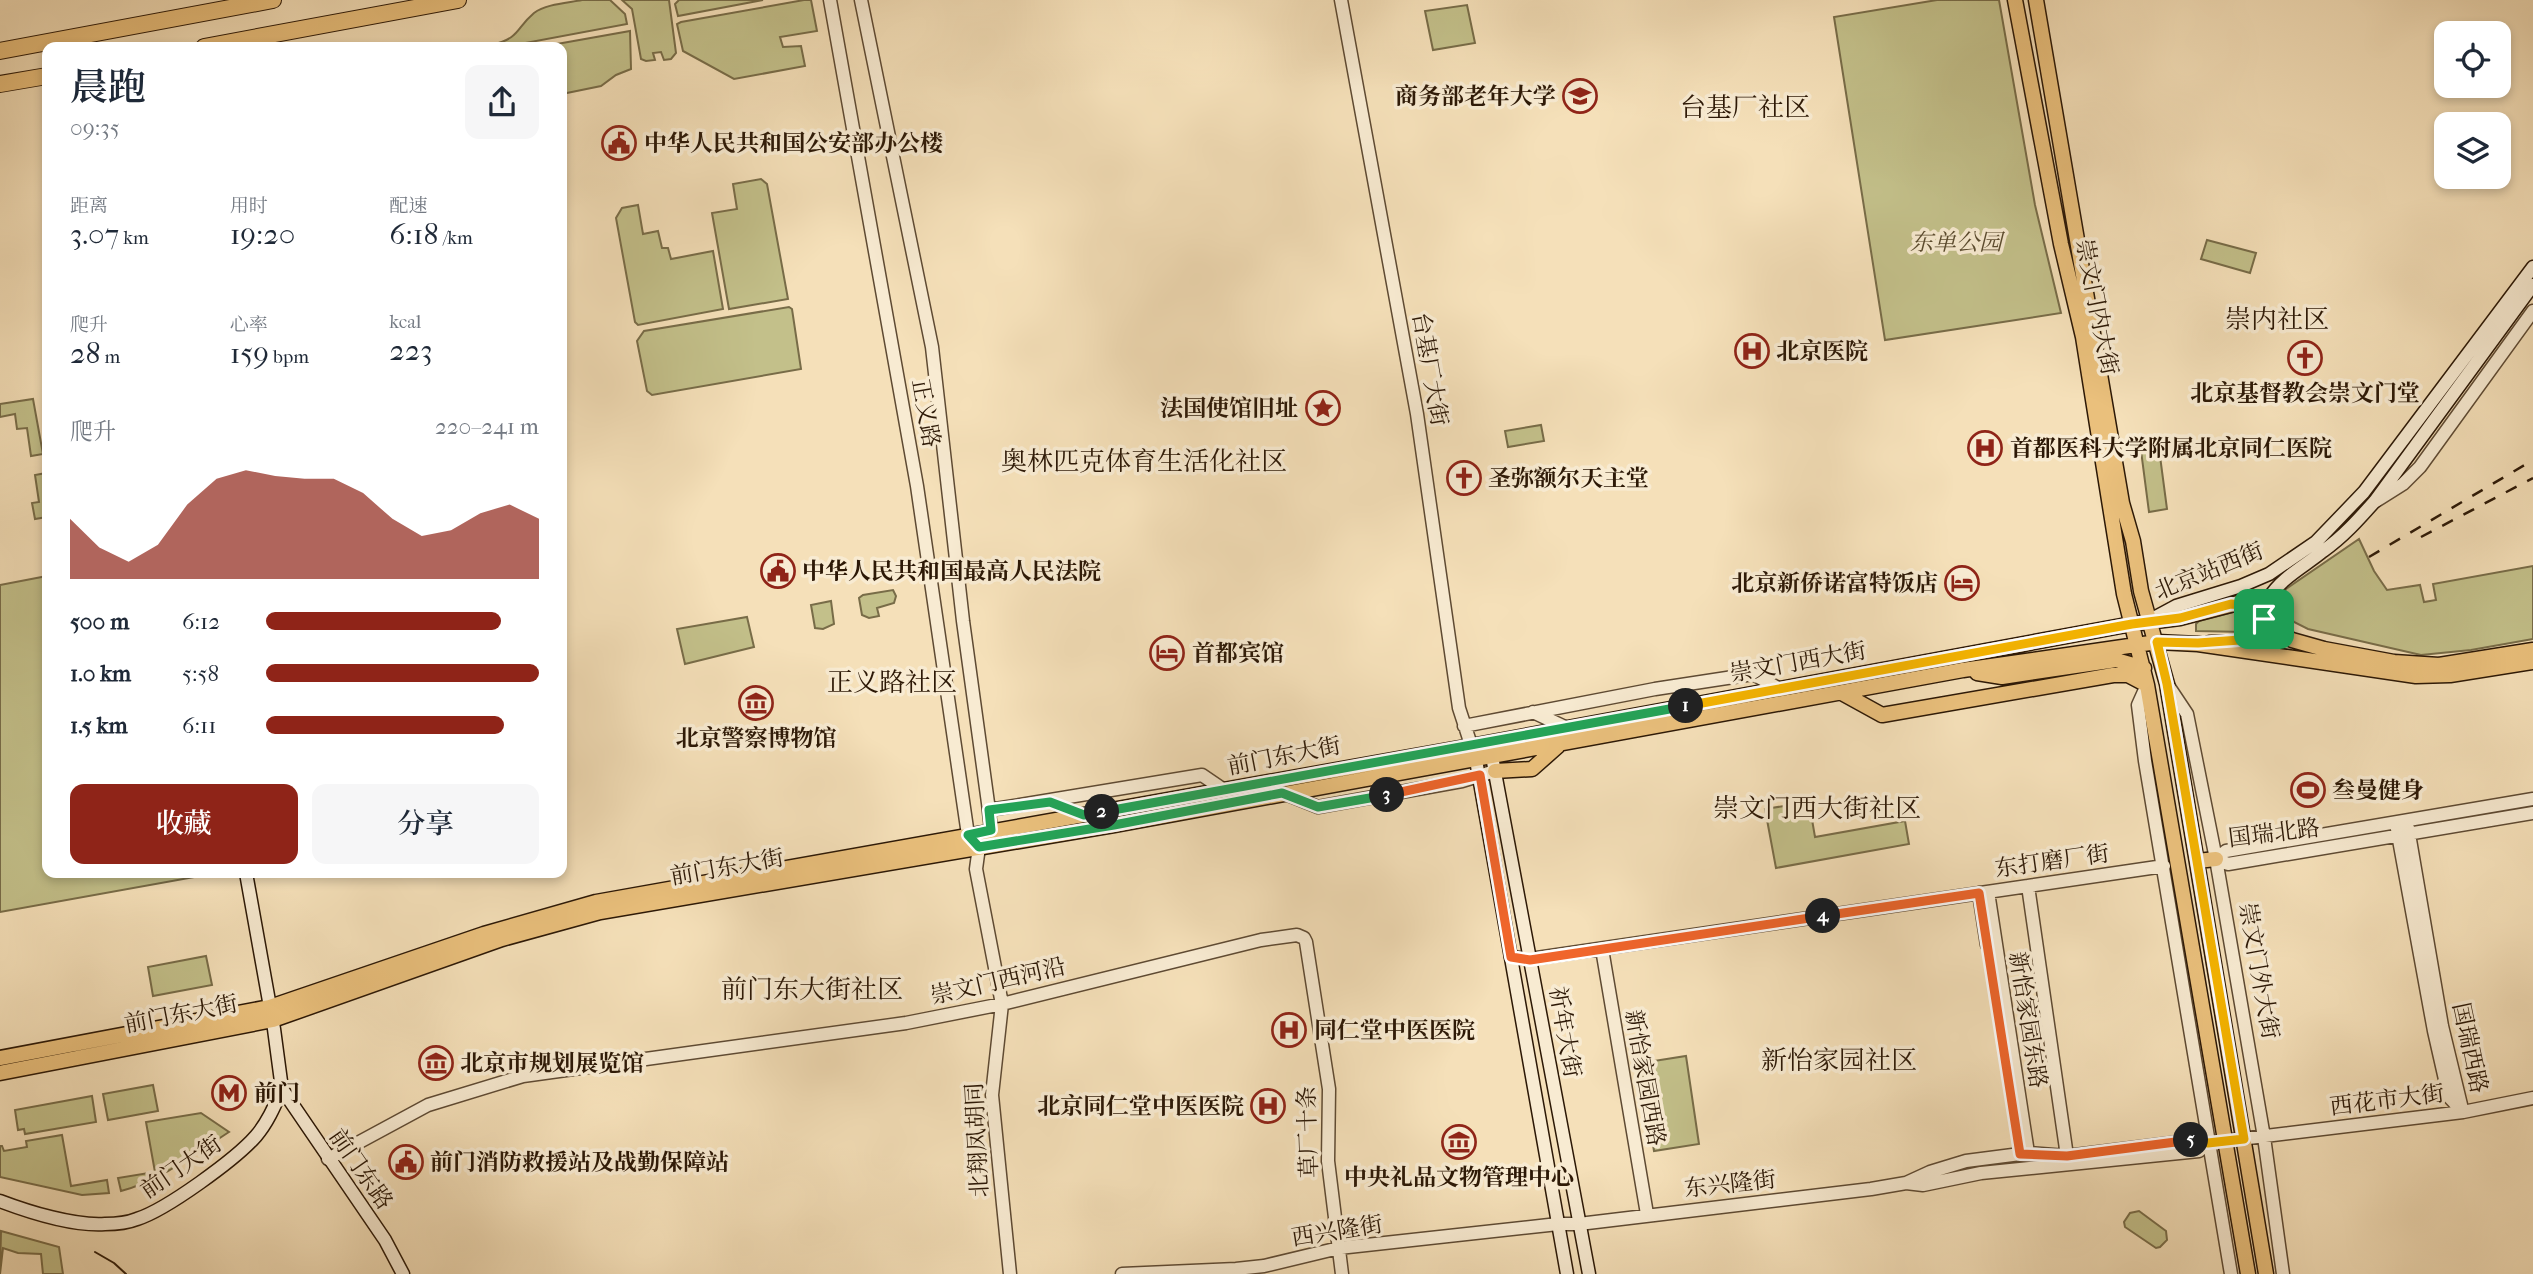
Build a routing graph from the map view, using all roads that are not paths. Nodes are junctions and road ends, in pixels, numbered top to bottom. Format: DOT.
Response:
graph roads {
  1 [pos="273,0"];
  2 [pos="458,0"];
  3 [pos="830,0"];
  4 [pos="861,0"];
  5 [pos="1341,0"];
  6 [pos="2015,0"];
  7 [pos="2036,0"];
  8 [pos="95,41"];
  9 [pos="231,42"];
  10 [pos="42,47"];
  11 [pos="0,51"];
  12 [pos="42,77"];
  13 [pos="0,84"];
  14 [pos="2533,267"];
  15 [pos="2533,285"];
  16 [pos="2533,311"];
  17 [pos="2375,501"];
  18 [pos="2264,619"];
  19 [pos="2150,621"];
  20 [pos="2132,624"];
  21 [pos="2157,642"];
  22 [pos="2138,643"];
  23 [pos="2198,643"];
  24 [pos="2533,650"];
  25 [pos="2533,662"];
  26 [pos="2144,668"];
  27 [pos="1963,670"];
  28 [pos="2167,684"];
  29 [pos="2147,685"];
  30 [pos="1780,688"];
  31 [pos="1842,693"];
  32 [pos="1532,712"];
  33 [pos="1464,726"];
  34 [pos="1567,728"];
  35 [pos="1473,753"];
  36 [pos="1493,764"];
  37 [pos="1480,775"];
  38 [pos="1223,790"];
  39 [pos="1282,793"];
  40 [pos="2533,799"];
  41 [pos="1050,802"];
  42 [pos="989,810"];
  43 [pos="2533,813"];
  44 [pos="1084,815"];
  45 [pos="2402,828"];
  46 [pos="991,830"];
  47 [pos="968,835"];
  48 [pos="979,847"];
  49 [pos="2216,859"];
  50 [pos="2197,861"];
  51 [pos="2171,865"];
  52 [pos="247,878"];
  53 [pos="2028,886"];
  54 [pos="1983,893"];
  55 [pos="1602,949"];
  56 [pos="1511,957"];
  57 [pos="1530,960"];
  58 [pos="1313,989"];
  59 [pos="1002,1004"];
  60 [pos="272,1013"];
  61 [pos="0,1058"];
  62 [pos="0,1073"];
  63 [pos="282,1089"];
  64 [pos="2533,1098"];
  65 [pos="2463,1112"];
  66 [pos="2264,1137"];
  67 [pos="2244,1139"];
  68 [pos="2226,1141"];
  69 [pos="2208,1143"];
  70 [pos="2024,1154"];
  71 [pos="2067,1156"];
  72 [pos="328,1158"];
  73 [pos="1906,1183"];
  74 [pos="0,1201"];
  75 [pos="1647,1214"];
  76 [pos="1558,1224"];
  77 [pos="1579,1224"];
  78 [pos="1339,1248"];
  79 [pos="403,1274"];
  80 [pos="1010,1274"];
  81 [pos="1122,1274"];
  82 [pos="1342,1274"];
  83 [pos="1567,1274"];
  84 [pos="1589,1274"];
  85 [pos="2231,1274"];
  86 [pos="2248,1274"];
  87 [pos="2266,1274"];
  88 [pos="2283,1274"];
  1 -- 8 [label="highway"];
  2 -- 9 [label="highway"];
  3 -- 47 [label="street, 正义路"];
  4 -- 42 [label="street, 正义路"];
  5 -- 33 [label="street, 台基厂大街"];
  6 -- 20 [label="main road, 崇文门内大街"];
  7 -- 19 [label="main road, 崇文门内大街"];
  10 -- 11 [label="highway"];
  12 -- 13 [label="highway"];
  14 -- 19 [label="street, 北京站西街"];
  15 -- 17 [label="street, 北京站西街"];
  16 -- 17 [label="street"];
  17 -- 18 [label="street, 北京站西街"];
  18 -- 19 [label="main road, 北京站西街"];
  18 -- 23 [label="street"];
  18 -- 24 [label="main road"];
  19 -- 20 [label="main road, 崇文门西大街"];
  19 -- 21 [label="main road, 崇文门外大街"];
  20 -- 22 [label="main road"];
  20 -- 30 [label="main road, 崇文门西大街"];
  21 -- 22 [label="main road, 崇文门西大街"];
  21 -- 23 [label="main road, 崇文门西大街"];
  21 -- 28 [label="main road, 崇文门外大街"];
  22 -- 26 [label="main road"];
  22 -- 27 [label="main road, 崇文门西大街"];
  23 -- 25 [label="main road, 崇文门西大街"];
  26 -- 27 [label="main road"];
  26 -- 29 [label="main road"];
  27 -- 31 [label="main road, 崇文门西大街"];
  28 -- 49 [label="street, 崇文门外大街"];
  28 -- 50 [label="main road, 崇文门外大街"];
  29 -- 31 [label="main road"];
  29 -- 51 [label="main road"];
  30 -- 32 [label="street"];
  30 -- 34 [label="main road, 崇文门西大街"];
  31 -- 36 [label="main road, 崇文门西大街"];
  32 -- 33 [label="street"];
  32 -- 34 [label="street"];
  33 -- 35 [label="street, 台基厂大街"];
  34 -- 35 [label="main road, 崇文门西大街"];
  35 -- 36 [label="main road, 崇文门西大街"];
  35 -- 37 [label="street, 祈年大街"];
  35 -- 38 [label="main road, 前门东大街"];
  35 -- 39 [label="main road, 前门东大街"];
  36 -- 37 [label="street"];
  36 -- 57 [label="street, 祈年大街"];
  37 -- 39 [label="street"];
  37 -- 56 [label="street, 祈年大街"];
  38 -- 41 [label="street"];
  38 -- 44 [label="main road, 前门东大街"];
  39 -- 48 [label="main road, 前门东大街"];
  40 -- 45 [label="street, 国瑞北路"];
  41 -- 42 [label="street"];
  41 -- 44 [label="street"];
  42 -- 46 [label="street, 正义路"];
  43 -- 45 [label="street, 国瑞北路"];
  44 -- 46 [label="main road, 前门东大街"];
  45 -- 49 [label="street, 国瑞北路"];
  45 -- 65 [label="street, 国瑞西路"];
  46 -- 47 [label="main road, 前门东大街"];
  46 -- 48 [label="street"];
  47 -- 48 [label="street"];
  47 -- 60 [label="main road, 前门东大街"];
  48 -- 59 [label="street, 北翔凤胡同"];
  48 -- 60 [label="main road, 前门东大街"];
  49 -- 50 [label="main road"];
  49 -- 66 [label="street, 崇文门外大街"];
  50 -- 67 [label="main road, 崇文门外大街"];
  51 -- 53 [label="street, 东打磨厂街"];
  51 -- 68 [label="main road"];
  51 -- 69 [label="street"];
  52 -- 60 [label="street"];
  53 -- 54 [label="street, 东打磨厂街"];
  53 -- 71 [label="street"];
  54 -- 55 [label="street, 东打磨厂街"];
  54 -- 70 [label="street, 新怡家园东路"];
  55 -- 57 [label="street, 东打磨厂街"];
  55 -- 75 [label="street, 新怡家园西路"];
  56 -- 57 [label="street, 东打磨厂街"];
  56 -- 76 [label="street, 祈年大街"];
  57 -- 77 [label="street, 祈年大街"];
  58 -- 59 [label="street, 崇文门西河沿"];
  58 -- 78 [label="street, 草厂十条"];
  59 -- 72 [label="street, 崇文门西河沿"];
  59 -- 80 [label="street, 北翔凤胡同"];
  60 -- 61 [label="main road, 前门东大街"];
  60 -- 62 [label="main road, 前门东大街"];
  60 -- 63 [label="street"];
  63 -- 72 [label="street, 前门东路"];
  63 -- 74 [label="street, 前门大街"];
  64 -- 65 [label="street, 西花市大街"];
  65 -- 66 [label="street, 西花市大街"];
  66 -- 67 [label="street, 西花市大街"];
  66 -- 88 [label="street, 崇文门外大街"];
  67 -- 68 [label="street, 西花市大街"];
  67 -- 87 [label="main road, 崇文门外大街"];
  68 -- 69 [label="street, 西花市大街"];
  68 -- 86 [label="main road"];
  69 -- 71 [label="street, 东兴隆街"];
  69 -- 73 [label="street, 东兴隆街"];
  69 -- 85 [label="street"];
  70 -- 71 [label="street, 东兴隆街"];
  70 -- 73 [label="street, 东兴隆街"];
  72 -- 79 [label="street, 前门东路"];
  73 -- 75 [label="street, 东兴隆街"];
  75 -- 77 [label="street, 东兴隆街"];
  76 -- 77 [label="street, 东兴隆街"];
  76 -- 78 [label="street, 西兴隆街"];
  76 -- 83 [label="street, 祈年大街"];
  77 -- 84 [label="street, 祈年大街"];
  78 -- 81 [label="street, 西兴隆街"];
  78 -- 82 [label="street, 草厂十条"];
}
